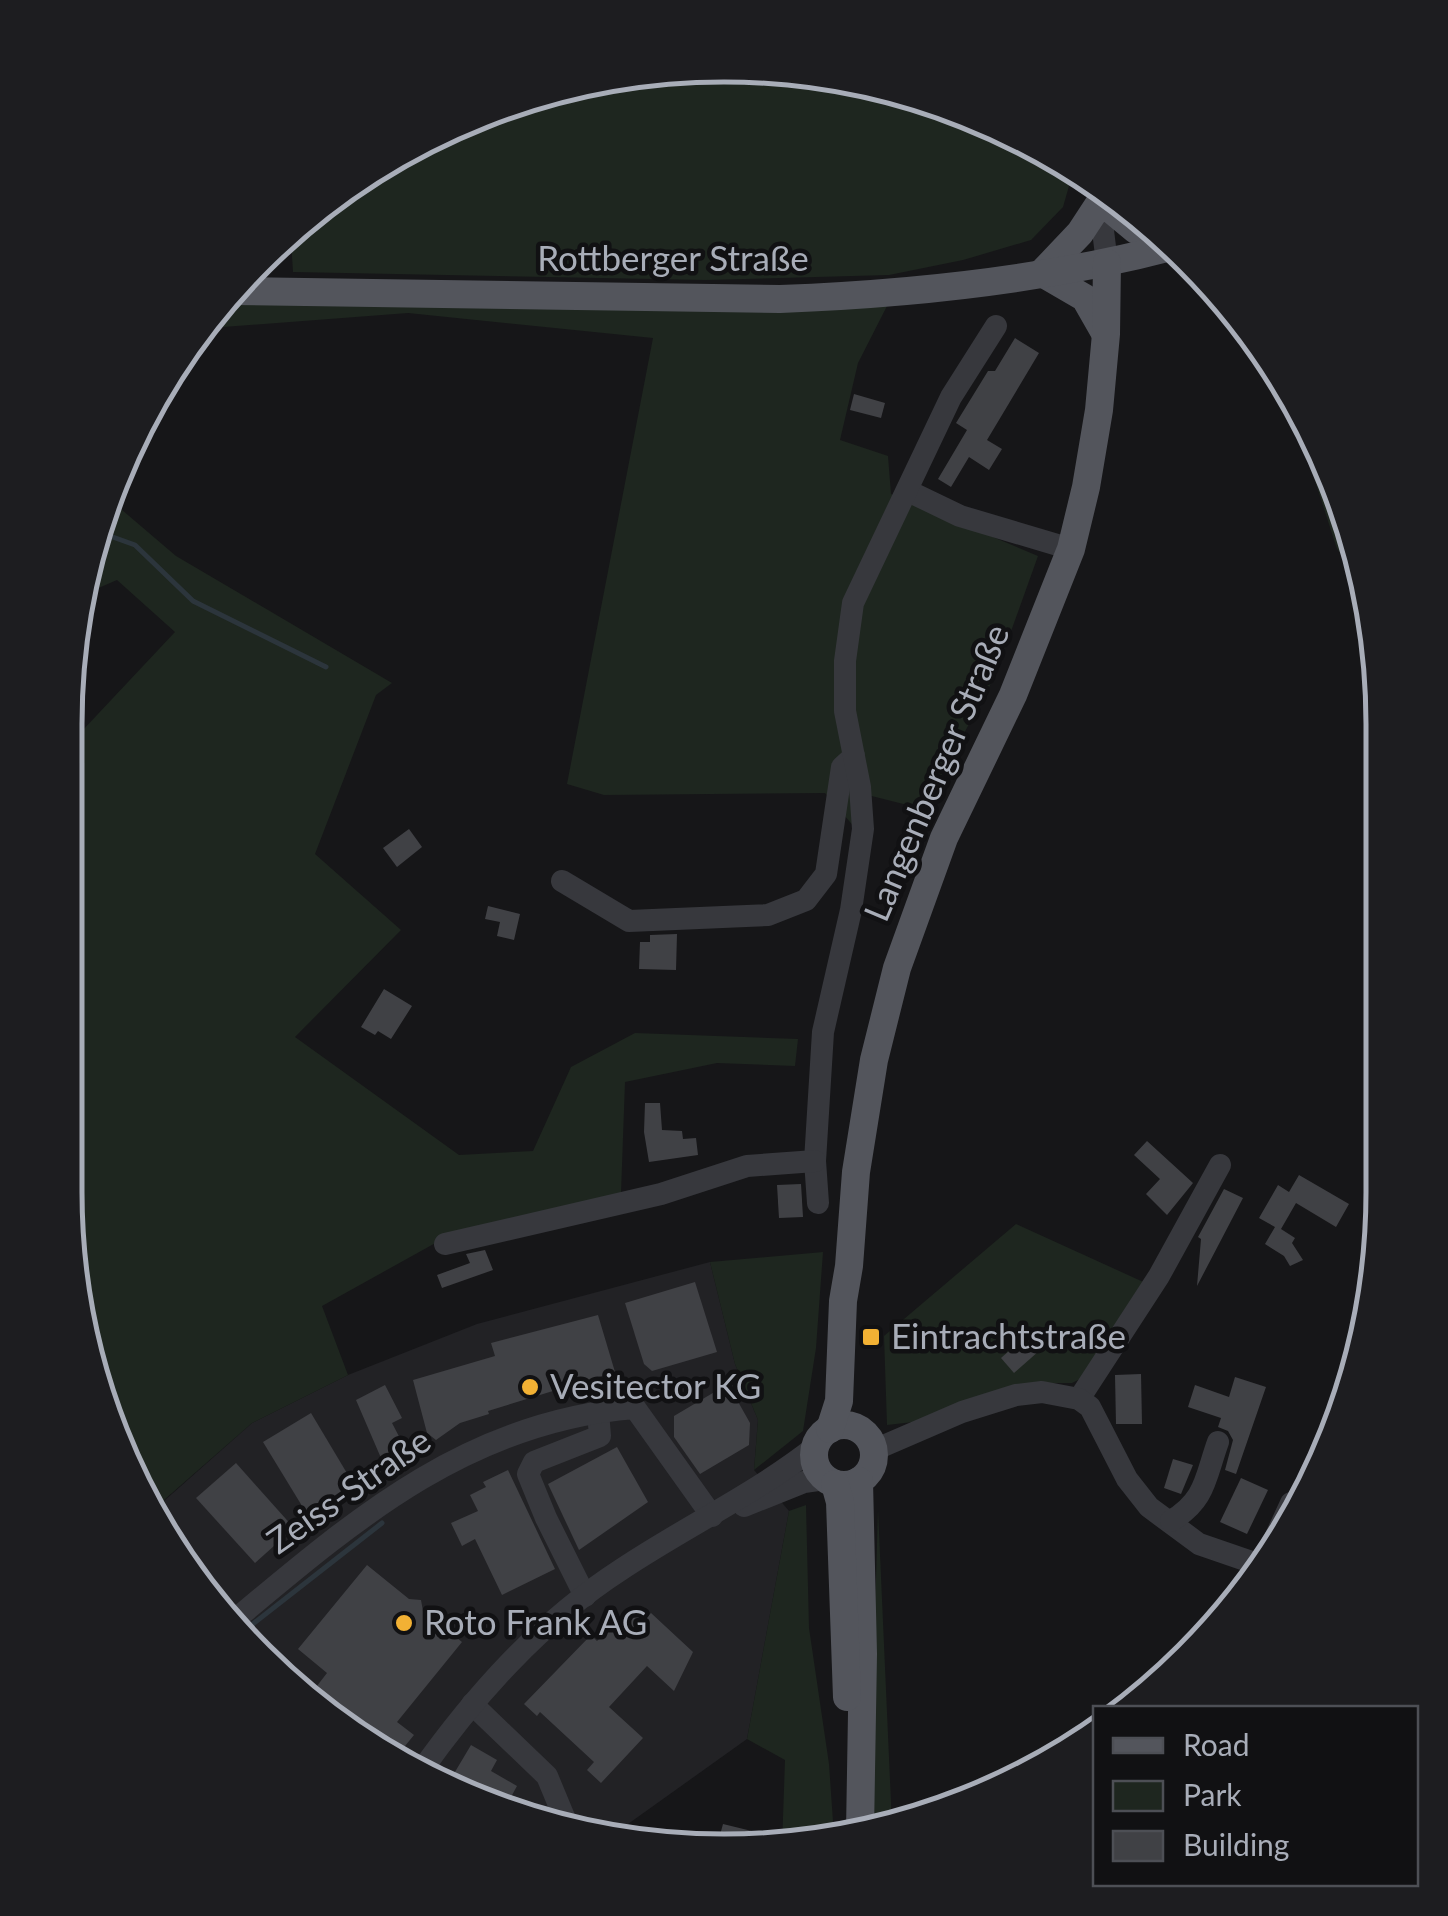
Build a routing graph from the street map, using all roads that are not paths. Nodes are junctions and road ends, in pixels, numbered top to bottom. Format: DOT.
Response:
graph roads {
  1 [pos="1095,201"];
  2 [pos="1100,205"];
  3 [pos="1157,251"];
  4 [pos="1107,263"];
  5 [pos="1042,273"];
  6 [pos="251,291"];
  7 [pos="996,326"];
  8 [pos="1106,334"];
  9 [pos="908,491"];
  10 [pos="1070,550"];
  11 [pos="854,756"];
  12 [pos="562,881"];
  13 [pos="815,1160"];
  14 [pos="1220,1165"];
  15 [pos="818,1202"];
  16 [pos="445,1244"];
  17 [pos="850,1266"];
  18 [pos="1079,1399"];
  19 [pos="598,1412"];
  20 [pos="822,1438"];
  21 [pos="868,1440"];
  22 [pos="1218,1442"];
  23 [pos="840,1482"];
  24 [pos="712,1516"];
  25 [pos="1171,1521"];
  26 [pos="1248,1561"];
  27 [pos="585,1596"];
  28 [pos="242,1615"];
  29 [pos="472,1704"];
  30 [pos="429,1761"];
  31 [pos="562,1813"];
  32 [pos="860,1819"];
  1 -- 5 [label="main road"];
  2 -- 4 [label="street"];
  3 -- 4 [label="main road, Rottberger Straße"];
  4 -- 5 [label="main road, Rottberger Straße"];
  4 -- 8 [label="main road, Langenberger Straße"];
  5 -- 6 [label="main road, Rottberger Straße"];
  5 -- 8 [label="main road"];
  7 -- 9 [label="street, Langenberger Straße"];
  8 -- 10 [label="main road, Langenberger Straße"];
  9 -- 10 [label="street"];
  9 -- 11 [label="street, Langenberger Straße"];
  10 -- 17 [label="main road, Langenberger Straße"];
  11 -- 12 [label="street, Langenberger Straße"];
  11 -- 13 [label="street, Langenberger Straße"];
  13 -- 15 [label="street, Langenberger Straße"];
  13 -- 16 [label="street"];
  14 -- 18 [label="street"];
  17 -- 20 [label="main road, Langenberger Straße"];
  17 -- 21 [label="main road, Langenberger Straße"];
  18 -- 21 [label="street"];
  18 -- 25 [label="street"];
  19 -- 24 [label="street, Zeiss-Straße"];
  19 -- 27 [label="street"];
  19 -- 28 [label="street, Zeiss-Straße"];
  20 -- 21 [label="main road"];
  20 -- 23 [label="main road"];
  20 -- 24 [label="street"];
  21 -- 23 [label="main road"];
  22 -- 25 [label="street"];
  23 -- 24 [label="street"];
  23 -- 32 [label="main road"];
  24 -- 27 [label="street"];
  25 -- 26 [label="street"];
  27 -- 29 [label="street"];
  29 -- 30 [label="street"];
  29 -- 31 [label="street"];
}
